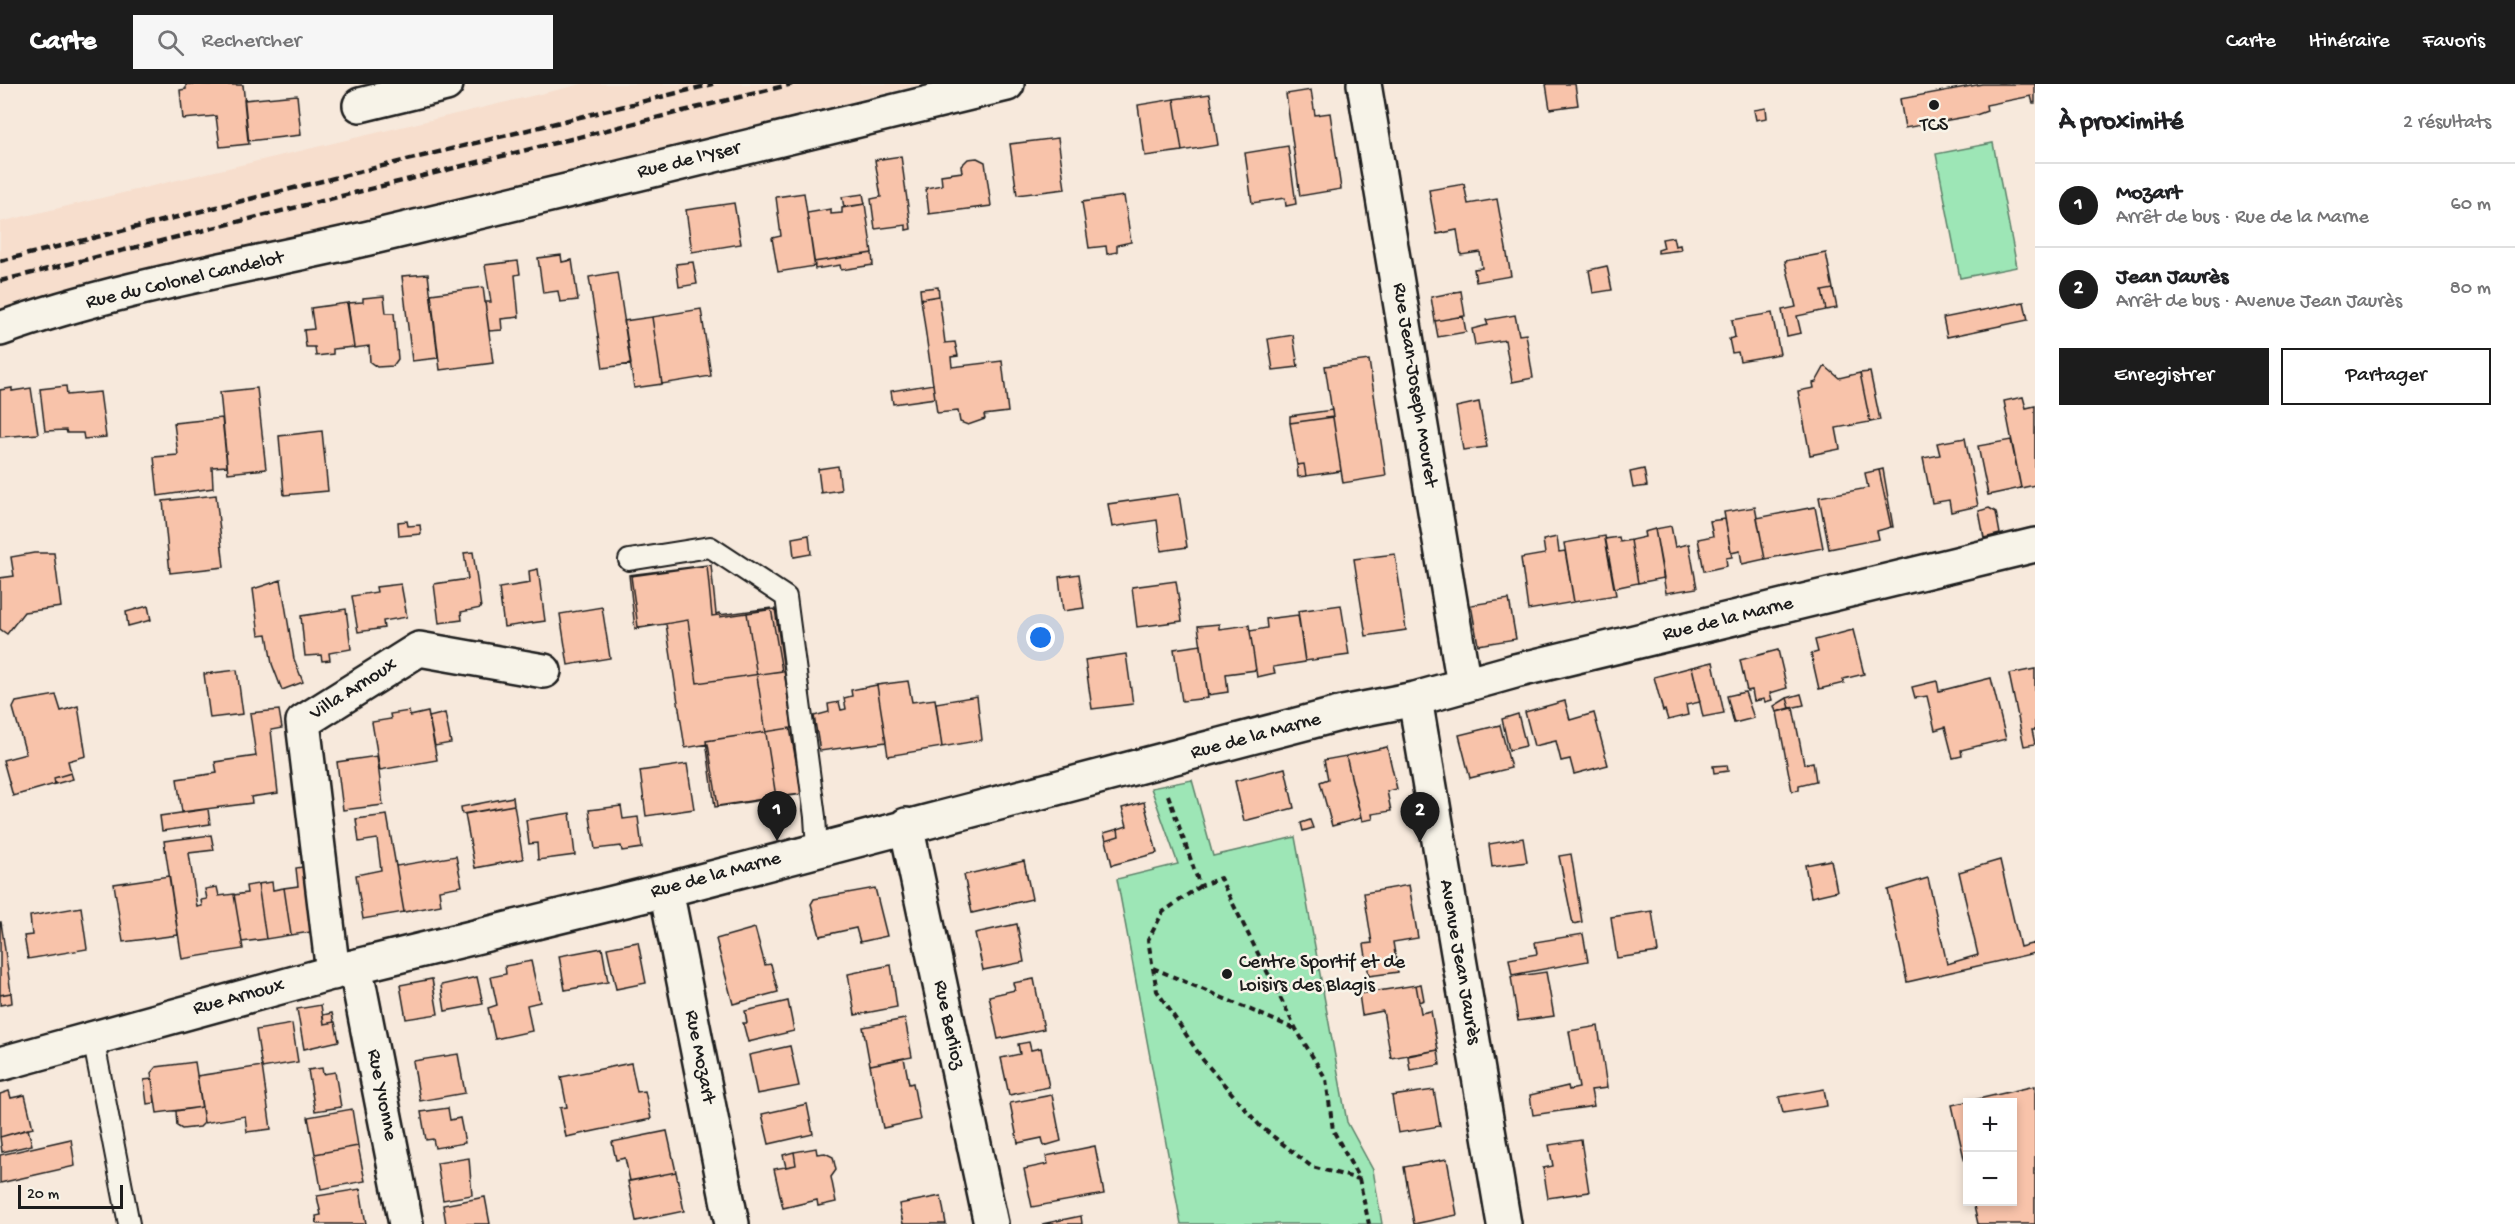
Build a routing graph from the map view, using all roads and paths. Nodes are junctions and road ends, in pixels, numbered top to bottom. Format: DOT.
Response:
graph roads {
  1 [pos="446,84"];
  2 [pos="1008,84"];
  3 [pos="1364,84"];
  4 [pos="360,105"];
  5 [pos="370,238"];
  6 [pos="0,329"];
  7 [pos="2035,545"];
  8 [pos="629,560"];
  9 [pos="544,671"];
  10 [pos="1464,685"];
  11 [pos="1415,699"];
  12 [pos="1157,764"];
  13 [pos="906,825"];
  14 [pos="817,849"];
  15 [pos="1200,886"];
  16 [pos="666,890"];
  17 [pos="479,935"];
  18 [pos="1152,968"];
  19 [pos="343,970"];
  20 [pos="1296,1029"];
  21 [pos="93,1038"];
  22 [pos="0,1064"];
  23 [pos="1359,1179"];
  24 [pos="129,1224"];
  25 [pos="406,1224"];
  26 [pos="732,1224"];
  27 [pos="991,1224"];
  28 [pos="1369,1224"];
  29 [pos="1504,1224"];
  1 -- 4 [label="street"];
  2 -- 5 [label="street, Rue de l'Yser"];
  3 -- 10 [label="street, Rue Jean-Joseph Mouret"];
  5 -- 6 [label="street, Rue du Colonel Candelot"];
  7 -- 10 [label="street, Rue de la Marne"];
  8 -- 14 [label="lane"];
  9 -- 19 [label="street, Villa Arnoux"];
  10 -- 11 [label="street, Rue de la Marne"];
  11 -- 12 [label="street, Rue de la Marne"];
  11 -- 29 [label="street, Avenue Jean Jaurès"];
  12 -- 13 [label="street, Rue de la Marne"];
  12 -- 15 [label="path"];
  13 -- 14 [label="street, Rue de la Marne"];
  13 -- 27 [label="street, Rue Berlioz"];
  14 -- 16 [label="street, Rue de la Marne"];
  15 -- 18 [label="path"];
  15 -- 20 [label="path"];
  16 -- 17 [label="street, Rue de la Marne"];
  16 -- 26 [label="street, Rue Mozart"];
  17 -- 19 [label="street, Rue Arnoux"];
  18 -- 20 [label="path"];
  18 -- 23 [label="path"];
  19 -- 21 [label="street, Rue Arnoux"];
  19 -- 25 [label="street, Rue Yvonne"];
  20 -- 23 [label="path"];
  21 -- 22 [label="street, Rue Arnoux"];
  21 -- 24 [label="lane"];
  23 -- 28 [label="path"];
}
